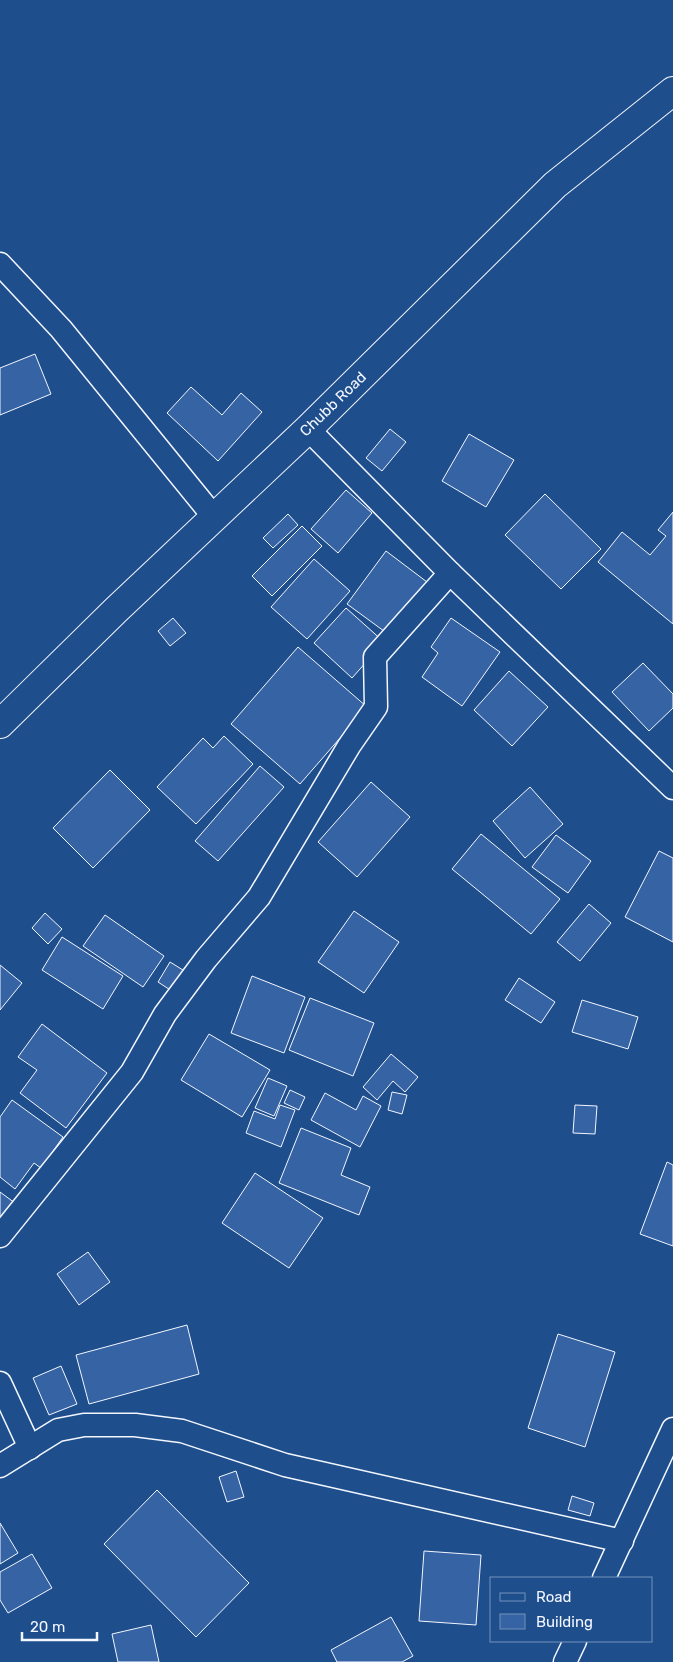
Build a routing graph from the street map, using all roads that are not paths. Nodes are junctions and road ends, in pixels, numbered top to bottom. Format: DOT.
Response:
graph roads {
  1 [pos="673,91"];
  2 [pos="0,264"];
  3 [pos="308,429"];
  4 [pos="214,518"];
  5 [pos="450,573"];
  6 [pos="0,724"];
  7 [pos="673,788"];
  8 [pos="0,1236"];
  9 [pos="0,1383"];
  10 [pos="673,1429"];
  11 [pos="30,1448"];
  12 [pos="668,1457"];
  13 [pos="0,1466"];
  14 [pos="622,1540"];
  15 [pos="604,1577"];
  16 [pos="575,1642"];
  17 [pos="565,1662"];
  1 -- 3 [label="street, Chubb Road"];
  2 -- 4 [label="street"];
  3 -- 4 [label="street, Chubb Road"];
  3 -- 5 [label="street"];
  4 -- 6 [label="street, Chubb Road"];
  5 -- 7 [label="street"];
  5 -- 8 [label="street"];
  9 -- 11 [label="street"];
  10 -- 12 [label="street"];
  11 -- 13 [label="street"];
  11 -- 14 [label="street"];
  12 -- 14 [label="street"];
  14 -- 15 [label="street"];
  16 -- 17 [label="street"];
}
